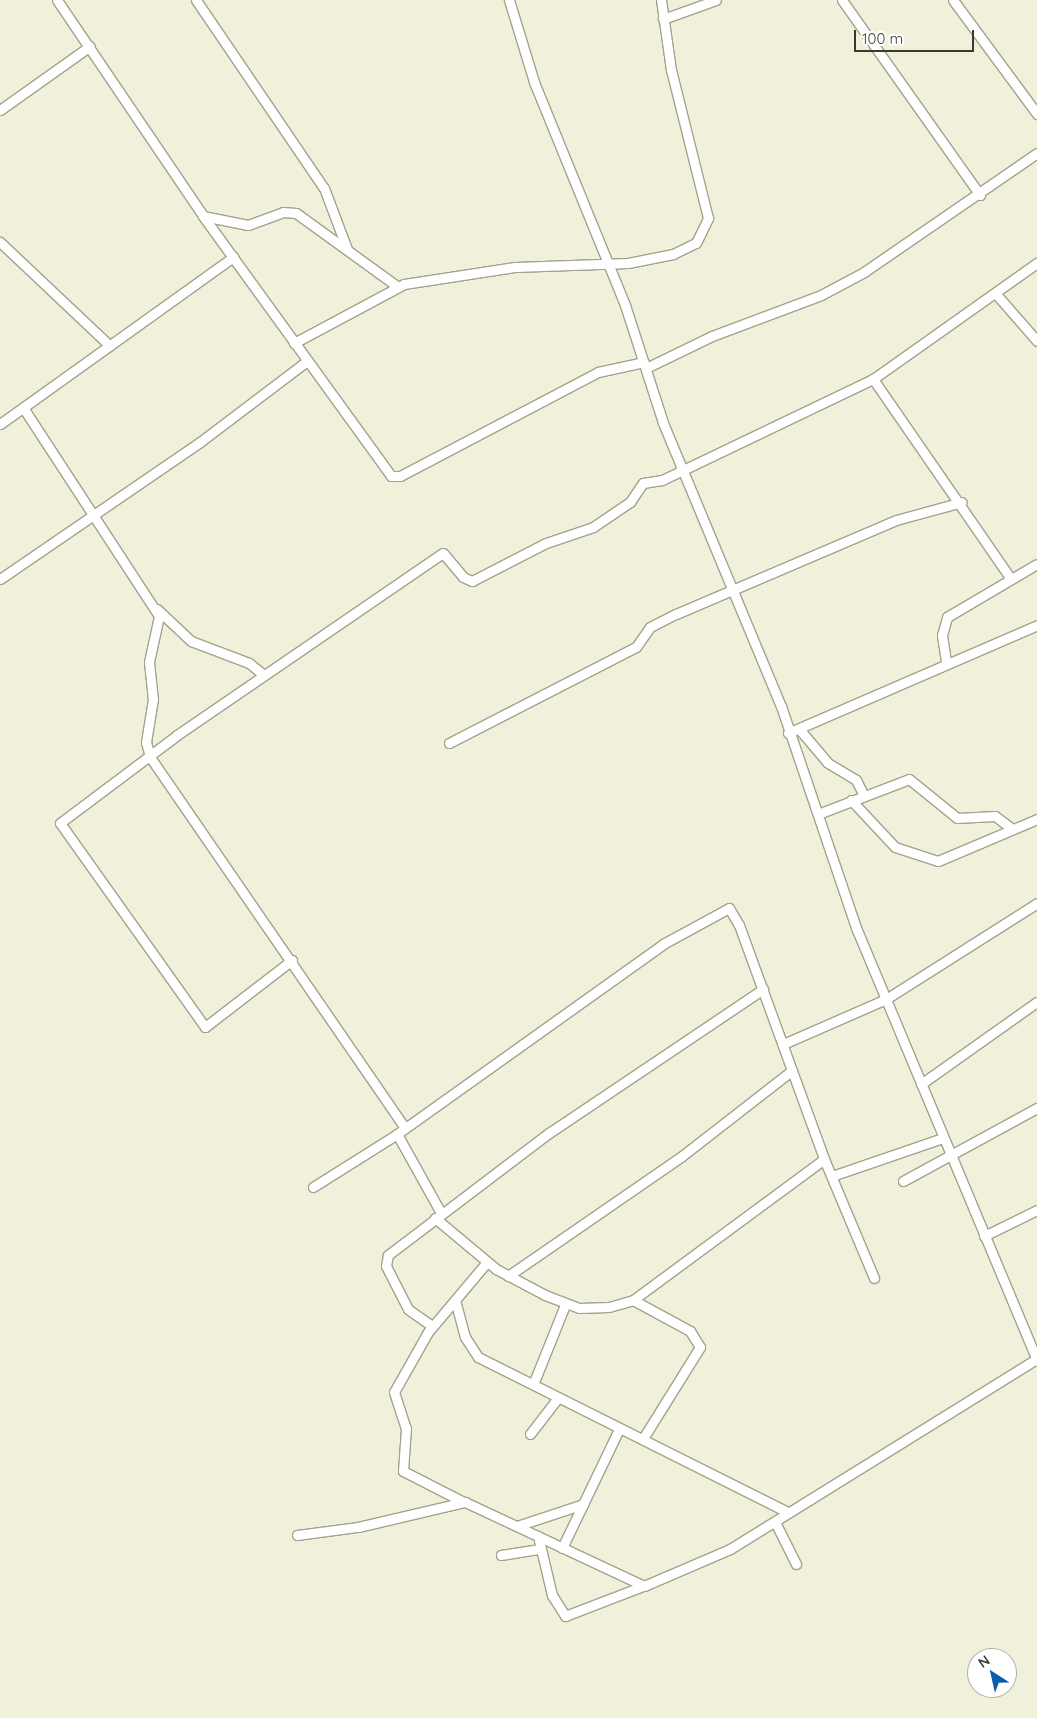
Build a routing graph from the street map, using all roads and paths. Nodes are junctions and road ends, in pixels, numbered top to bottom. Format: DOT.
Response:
graph roads {
  1 [pos="57,0"];
  2 [pos="196,0"];
  3 [pos="509,0"];
  4 [pos="661,0"];
  5 [pos="716,0"];
  6 [pos="842,0"];
  7 [pos="952,0"];
  8 [pos="663,19"];
  9 [pos="90,46"];
  10 [pos="0,110"];
  11 [pos="1037,114"];
  12 [pos="1037,154"];
  13 [pos="980,195"];
  14 [pos="203,216"];
  15 [pos="0,242"];
  16 [pos="347,249"];
  17 [pos="233,257"];
  18 [pos="1037,263"];
  19 [pos="605,266"];
  20 [pos="397,286"];
  21 [pos="996,294"];
  22 [pos="1037,341"];
  23 [pos="294,343"];
  24 [pos="110,346"];
  25 [pos="307,362"];
  26 [pos="645,365"];
  27 [pos="874,379"];
  28 [pos="24,409"];
  29 [pos="0,424"];
  30 [pos="683,470"];
  31 [pos="962,502"];
  32 [pos="91,517"];
  33 [pos="1037,564"];
  34 [pos="0,578"];
  35 [pos="1011,578"];
  36 [pos="732,592"];
  37 [pos="155,607"];
  38 [pos="1037,625"];
  39 [pos="946,661"];
  40 [pos="264,674"];
  41 [pos="800,730"];
  42 [pos="788,733"];
  43 [pos="449,744"];
  44 [pos="150,757"];
  45 [pos="864,796"];
  46 [pos="851,800"];
  47 [pos="818,814"];
  48 [pos="1037,820"];
  49 [pos="1012,829"];
  50 [pos="1037,903"];
  51 [pos="292,960"];
  52 [pos="763,989"];
  53 [pos="886,999"];
  54 [pos="1037,1002"];
  55 [pos="783,1044"];
  56 [pos="791,1071"];
  57 [pos="921,1084"];
  58 [pos="1037,1108"];
  59 [pos="400,1130"];
  60 [pos="942,1138"];
  61 [pos="950,1156"];
  62 [pos="824,1159"];
  63 [pos="832,1176"];
  64 [pos="903,1181"];
  65 [pos="313,1187"];
  66 [pos="1037,1210"];
  67 [pos="438,1216"];
  68 [pos="984,1236"];
  69 [pos="486,1262"];
  70 [pos="508,1276"];
  71 [pos="874,1278"];
  72 [pos="456,1300"];
  73 [pos="633,1300"];
  74 [pos="565,1305"];
  75 [pos="432,1326"];
  76 [pos="1037,1360"];
  77 [pos="534,1382"];
  78 [pos="556,1399"];
  79 [pos="619,1429"];
  80 [pos="530,1434"];
  81 [pos="644,1437"];
  82 [pos="465,1502"];
  83 [pos="583,1504"];
  84 [pos="788,1512"];
  85 [pos="775,1522"];
  86 [pos="517,1526"];
  87 [pos="297,1535"];
  88 [pos="538,1536"];
  89 [pos="562,1548"];
  90 [pos="540,1550"];
  91 [pos="501,1555"];
  92 [pos="796,1564"];
  93 [pos="644,1586"];
  1 -- 9 [label="street"];
  2 -- 16 [label="street"];
  3 -- 19 [label="street"];
  4 -- 8 [label="street"];
  5 -- 8 [label="street"];
  6 -- 13 [label="street"];
  7 -- 11 [label="street"];
  8 -- 19 [label="street"];
  9 -- 10 [label="street"];
  9 -- 14 [label="street"];
  12 -- 13 [label="street"];
  13 -- 26 [label="street"];
  14 -- 16 [label="street"];
  14 -- 17 [label="street"];
  15 -- 24 [label="street"];
  16 -- 20 [label="street"];
  17 -- 23 [label="street"];
  17 -- 24 [label="street"];
  18 -- 21 [label="street"];
  19 -- 20 [label="street"];
  19 -- 26 [label="street"];
  20 -- 23 [label="street"];
  21 -- 22 [label="street"];
  21 -- 27 [label="street"];
  23 -- 25 [label="street"];
  24 -- 28 [label="street"];
  25 -- 26 [label="street"];
  25 -- 32 [label="street"];
  26 -- 30 [label="street"];
  27 -- 30 [label="street"];
  27 -- 31 [label="street"];
  28 -- 29 [label="street"];
  28 -- 32 [label="street"];
  30 -- 36 [label="street"];
  30 -- 40 [label="street"];
  31 -- 35 [label="street"];
  31 -- 36 [label="street"];
  32 -- 34 [label="street"];
  32 -- 37 [label="street"];
  33 -- 35 [label="street"];
  35 -- 39 [label="street"];
  36 -- 42 [label="street"];
  36 -- 43 [label="street"];
  37 -- 40 [label="street"];
  37 -- 44 [label="street"];
  38 -- 39 [label="street"];
  39 -- 41 [label="street"];
  40 -- 44 [label="street"];
  41 -- 42 [label="street"];
  41 -- 45 [label="street"];
  42 -- 47 [label="street"];
  44 -- 51 [label="street"];
  44 -- 51 [label="street"];
  45 -- 46 [label="street"];
  45 -- 49 [label="street"];
  46 -- 47 [label="street"];
  46 -- 49 [label="street"];
  47 -- 53 [label="street"];
  48 -- 49 [label="street"];
  50 -- 53 [label="street"];
  51 -- 59 [label="street"];
  52 -- 55 [label="street"];
  52 -- 59 [label="street"];
  52 -- 67 [label="street"];
  53 -- 55 [label="street"];
  53 -- 57 [label="street"];
  54 -- 57 [label="street"];
  55 -- 56 [label="street"];
  56 -- 62 [label="street"];
  56 -- 70 [label="street"];
  57 -- 60 [label="street"];
  58 -- 61 [label="street"];
  59 -- 65 [label="street"];
  59 -- 67 [label="street"];
  60 -- 61 [label="street"];
  60 -- 63 [label="street"];
  61 -- 64 [label="street"];
  61 -- 68 [label="street"];
  62 -- 63 [label="street"];
  62 -- 73 [label="street"];
  63 -- 71 [label="street"];
  66 -- 68 [label="street"];
  67 -- 69 [label="street"];
  67 -- 75 [label="street"];
  68 -- 76 [label="street"];
  69 -- 70 [label="street"];
  69 -- 72 [label="street"];
  70 -- 74 [label="street"];
  72 -- 75 [label="street"];
  72 -- 77 [label="street"];
  73 -- 74 [label="street"];
  73 -- 81 [label="street"];
  74 -- 77 [label="street"];
  75 -- 82 [label="street"];
  76 -- 84 [label="street"];
  77 -- 78 [label="street"];
  78 -- 79 [label="street"];
  78 -- 80 [label="street"];
  79 -- 81 [label="street"];
  79 -- 83 [label="street"];
  81 -- 84 [label="street"];
  82 -- 86 [label="street"];
  82 -- 87 [label="street"];
  83 -- 86 [label="street"];
  83 -- 89 [label="street"];
  84 -- 85 [label="street"];
  85 -- 92 [label="street"];
  85 -- 93 [label="street"];
  86 -- 88 [label="street"];
  88 -- 89 [label="street"];
  88 -- 90 [label="street"];
  89 -- 93 [label="street"];
  90 -- 91 [label="street"];
  90 -- 93 [label="street"];
}
